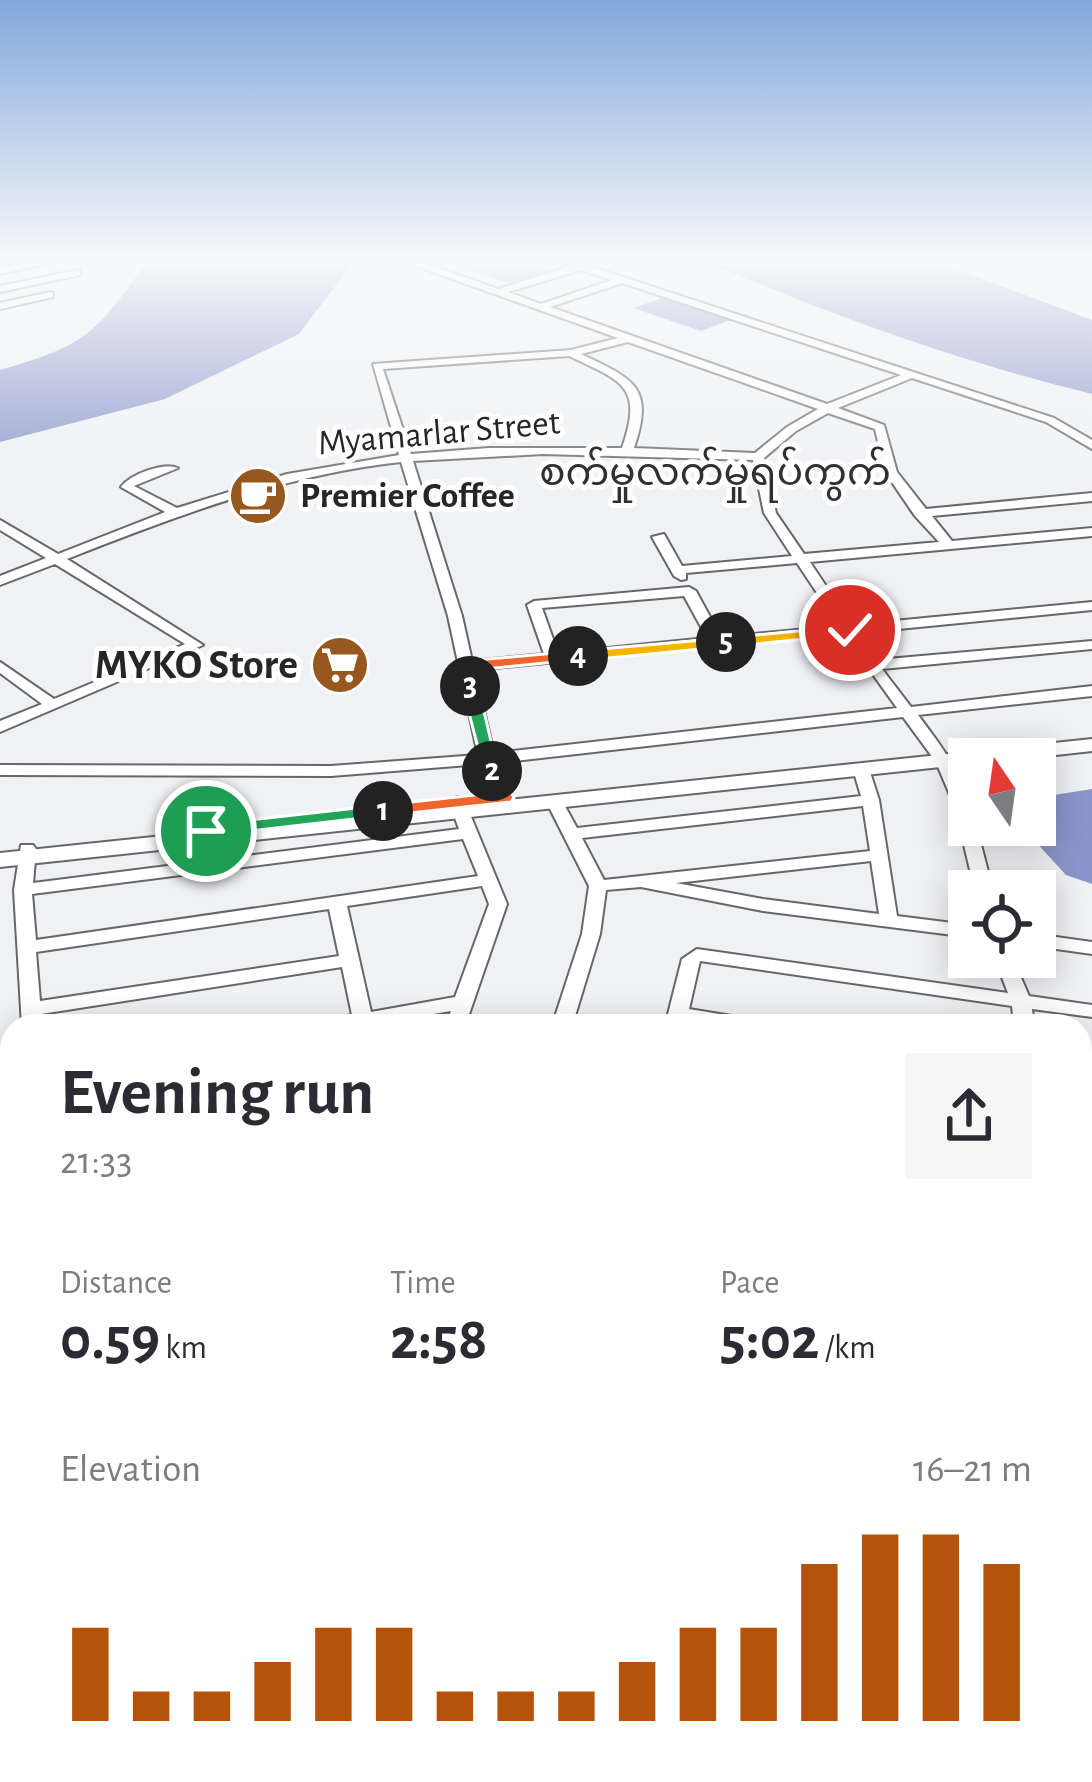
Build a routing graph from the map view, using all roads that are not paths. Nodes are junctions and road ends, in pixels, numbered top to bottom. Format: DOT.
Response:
graph roads {
  1 [pos="610,343"];
  2 [pos="645,343"];
  3 [pos="813,343"];
  4 [pos="571,353"];
  5 [pos="910,375"];
  6 [pos="827,408"];
  7 [pos="1092,446"];
  8 [pos="627,451"];
  9 [pos="758,458"];
  10 [pos="404,460"];
  11 [pos="172,468"];
  12 [pos="1092,497"];
  13 [pos="177,513"];
  14 [pos="920,514"];
  15 [pos="0,524"];
  16 [pos="1092,532"];
  17 [pos="659,537"];
  18 [pos="948,545"];
  19 [pos="60,558"];
  20 [pos="801,559"];
  21 [pos="678,570"];
  22 [pos="0,581"];
  23 [pos="689,591"];
  24 [pos="1092,606"];
  25 [pos="850,630"];
  26 [pos="717,643"];
  27 [pos="1092,645"];
  28 [pos="553,658"];
  29 [pos="872,665"];
  30 [pos="0,666"];
  31 [pos="466,666"];
  32 [pos="1092,691"];
  33 [pos="53,705"];
  34 [pos="908,712"];
  35 [pos="0,727"];
  36 [pos="1092,735"];
  37 [pos="1092,745"];
  38 [pos="941,756"];
  39 [pos="487,759"];
  40 [pos="861,769"];
  41 [pos="0,770"];
  42 [pos="782,778"];
  43 [pos="871,800"];
  44 [pos="506,803"];
  45 [pos="555,803"];
  46 [pos="795,808"];
  47 [pos="461,816"];
  48 [pos="568,834"];
  49 [pos="0,849"];
  50 [pos="879,855"];
  51 [pos="17,856"];
  52 [pos="979,870"];
  53 [pos="489,880"];
  54 [pos="644,882"];
  55 [pos="598,886"];
  56 [pos="23,890"];
  57 [pos="337,902"];
  58 [pos="889,922"];
  59 [pos="948,929"];
  60 [pos="1056,943"];
  61 [pos="27,947"];
  62 [pos="1092,948"];
  63 [pos="350,960"];
  64 [pos="1012,978"];
  65 [pos="1021,1001"];
  66 [pos="465,1002"];
  67 [pos="1092,1011"];
  68 [pos="31,1014"];
  69 [pos="53,1014"];
  70 [pos="362,1014"];
  71 [pos="393,1014"];
  72 [pos="460,1014"];
  73 [pos="566,1014"];
  74 [pos="678,1014"];
  75 [pos="1023,1014"];
  1 -- 4 [label="street"];
  2 -- 6 [label="street"];
  3 -- 5 [label="street"];
  4 -- 8 [label="street"];
  4 -- 10 [label="street"];
  5 -- 6 [label="street"];
  5 -- 7 [label="street"];
  6 -- 9 [label="street"];
  6 -- 14 [label="street"];
  8 -- 9 [label="street, Myamarlar Street"];
  8 -- 10 [label="street, Myamarlar Street"];
  9 -- 20 [label="street"];
  10 -- 13 [label="street, Myamarlar Street"];
  10 -- 31 [label="street"];
  11 -- 13 [label="street"];
  12 -- 14 [label="street"];
  13 -- 19 [label="street, Myamarlar Street"];
  14 -- 18 [label="street"];
  15 -- 19 [label="street"];
  16 -- 18 [label="street"];
  17 -- 21 [label="street"];
  18 -- 20 [label="street"];
  19 -- 22 [label="street, Myamarlar Street"];
  19 -- 33 [label="street"];
  20 -- 21 [label="street"];
  20 -- 25 [label="street"];
  21 -- 23 [label="street"];
  23 -- 26 [label="street"];
  23 -- 28 [label="street"];
  24 -- 25 [label="street"];
  25 -- 26 [label="street"];
  25 -- 29 [label="street"];
  26 -- 28 [label="street"];
  27 -- 29 [label="street"];
  28 -- 31 [label="street"];
  29 -- 34 [label="street"];
  30 -- 33 [label="street"];
  31 -- 39 [label="street"];
  32 -- 34 [label="street"];
  33 -- 35 [label="street"];
  34 -- 38 [label="street"];
  34 -- 39 [label="street"];
  36 -- 38 [label="main road"];
  37 -- 38 [label="main road"];
  38 -- 40 [label="main road"];
  38 -- 44 [label="main road"];
  38 -- 52 [label="street"];
  39 -- 41 [label="street"];
  39 -- 44 [label="street"];
  40 -- 42 [label="main road"];
  40 -- 43 [label="street"];
  42 -- 45 [label="main road"];
  42 -- 46 [label="street"];
  43 -- 46 [label="street"];
  43 -- 50 [label="street"];
  44 -- 45 [label="main road"];
  44 -- 47 [label="main road"];
  45 -- 48 [label="street"];
  46 -- 48 [label="street"];
  47 -- 51 [label="main road"];
  47 -- 53 [label="street"];
  47 -- 56 [label="street"];
  48 -- 55 [label="street"];
  49 -- 51 [label="main road"];
  50 -- 54 [label="street"];
  50 -- 58 [label="street"];
  51 -- 56 [label="street"];
  53 -- 57 [label="street"];
  53 -- 66 [label="street"];
  54 -- 55 [label="street"];
  54 -- 58 [label="street"];
  55 -- 73 [label="street"];
  56 -- 61 [label="street"];
  57 -- 61 [label="street"];
  57 -- 63 [label="street"];
  58 -- 59 [label="street"];
  60 -- 62 [label="street"];
  61 -- 68 [label="street"];
  63 -- 69 [label="street"];
  63 -- 70 [label="street"];
  64 -- 65 [label="street"];
  65 -- 67 [label="street"];
  65 -- 74 [label="street"];
  65 -- 75 [label="street"];
  66 -- 71 [label="street"];
  66 -- 72 [label="street"];
}
